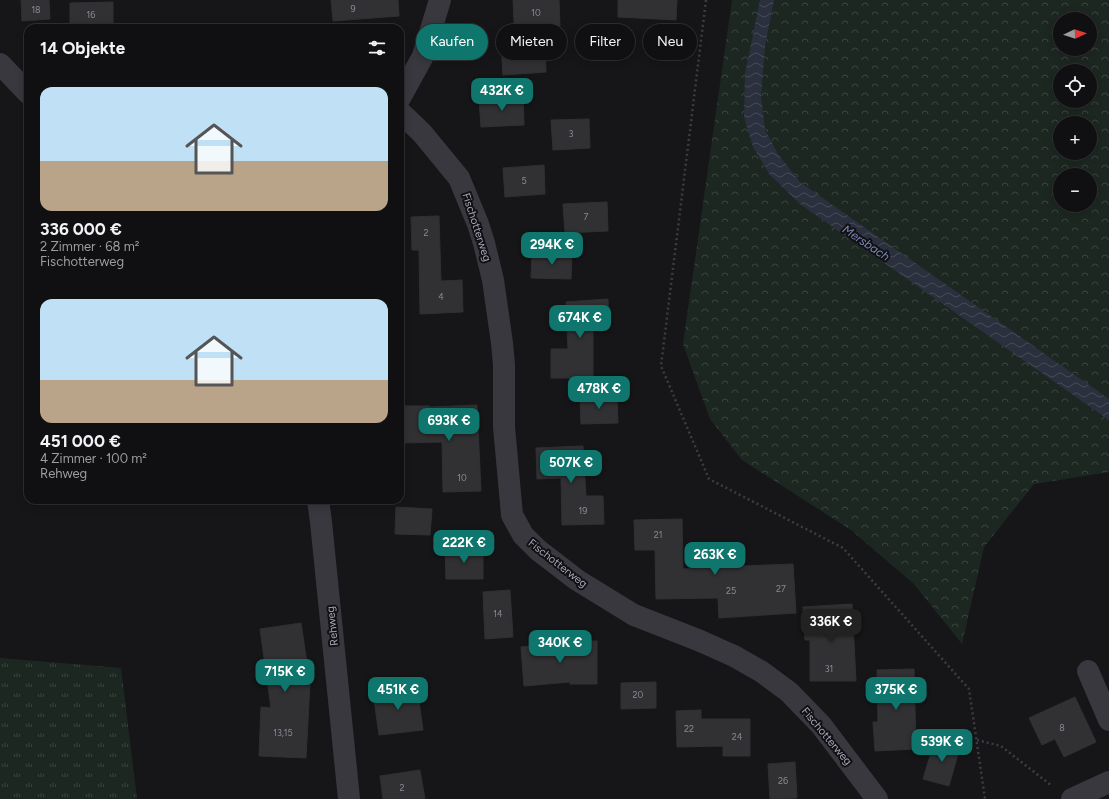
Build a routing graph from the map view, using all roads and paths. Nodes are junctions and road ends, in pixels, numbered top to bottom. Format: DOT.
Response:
graph roads {
  1 [pos="440,0"];
  2 [pos="706,0"];
  3 [pos="0,64"];
  4 [pos="24,89"];
  5 [pos="404,91"];
  6 [pos="404,116"];
  7 [pos="318,504"];
  8 [pos="1088,672"];
  9 [pos="1109,720"];
  10 [pos="977,740"];
  11 [pos="1109,782"];
  12 [pos="1063,794"];
  13 [pos="349,799"];
  14 [pos="876,799"];
  15 [pos="985,799"];
  1 -- 5 [label="street"];
  2 -- 10 [label="path"];
  3 -- 4 [label="street"];
  6 -- 14 [label="street, Fischotterweg"];
  7 -- 13 [label="street, Rehweg"];
  8 -- 9 [label="street"];
  10 -- 12 [label="path"];
  10 -- 15 [label="path"];
  11 -- 12 [label="street"];
}
